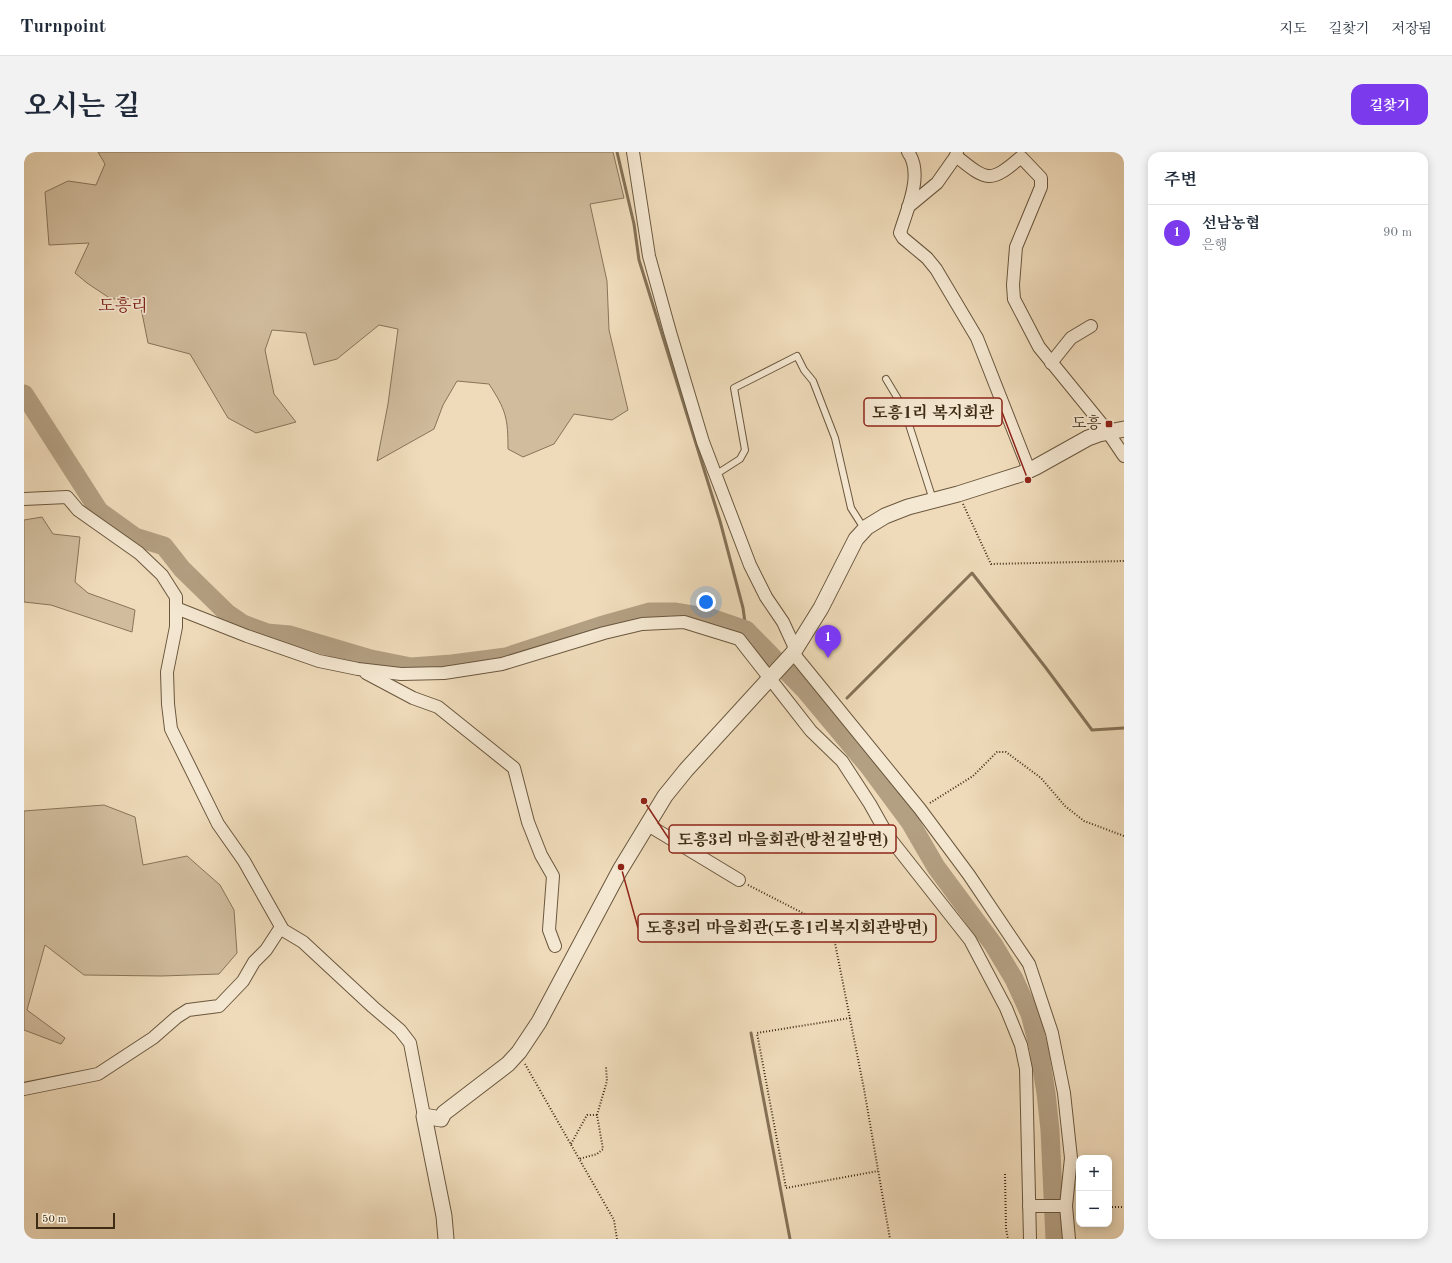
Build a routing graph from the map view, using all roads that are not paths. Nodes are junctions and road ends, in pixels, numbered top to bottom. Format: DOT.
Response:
graph roads {
  1 [pos="633,152"];
  2 [pos="908,152"];
  3 [pos="957,154"];
  4 [pos="908,207"];
  5 [pos="1091,326"];
  6 [pos="1051,363"];
  7 [pos="886,379"];
  8 [pos="1124,429"];
  9 [pos="1107,432"];
  10 [pos="1124,456"];
  11 [pos="1029,470"];
  12 [pos="715,475"];
  13 [pos="24,499"];
  14 [pos="933,500"];
  15 [pos="865,530"];
  16 [pos="176,608"];
  17 [pos="792,653"];
  18 [pos="358,669"];
  19 [pos="772,676"];
  20 [pos="648,825"];
  21 [pos="738,880"];
  22 [pos="281,927"];
  23 [pos="555,946"];
  24 [pos="24,1089"];
  25 [pos="424,1116"];
  26 [pos="1032,1206"];
  27 [pos="1062,1206"];
  28 [pos="446,1239"];
  29 [pos="1030,1239"];
  30 [pos="1069,1239"];
  1 -- 12 [label="street"];
  2 -- 4 [label="street"];
  3 -- 4 [label="street"];
  3 -- 6 [label="street"];
  4 -- 11 [label="street"];
  5 -- 6 [label="street"];
  6 -- 9 [label="street"];
  7 -- 14 [label="lane"];
  8 -- 9 [label="street"];
  9 -- 10 [label="street"];
  9 -- 11 [label="street"];
  11 -- 14 [label="street"];
  12 -- 15 [label="lane"];
  12 -- 17 [label="street"];
  13 -- 16 [label="street"];
  14 -- 15 [label="street"];
  15 -- 17 [label="street"];
  16 -- 18 [label="street"];
  16 -- 22 [label="street"];
  17 -- 19 [label="street"];
  17 -- 27 [label="street"];
  18 -- 19 [label="street"];
  18 -- 23 [label="street"];
  19 -- 20 [label="street"];
  19 -- 26 [label="street"];
  20 -- 21 [label="street"];
  20 -- 25 [label="street"];
  22 -- 24 [label="street"];
  22 -- 25 [label="street"];
  25 -- 28 [label="street"];
  26 -- 27 [label="street"];
  26 -- 29 [label="street"];
  27 -- 30 [label="street"];
}
